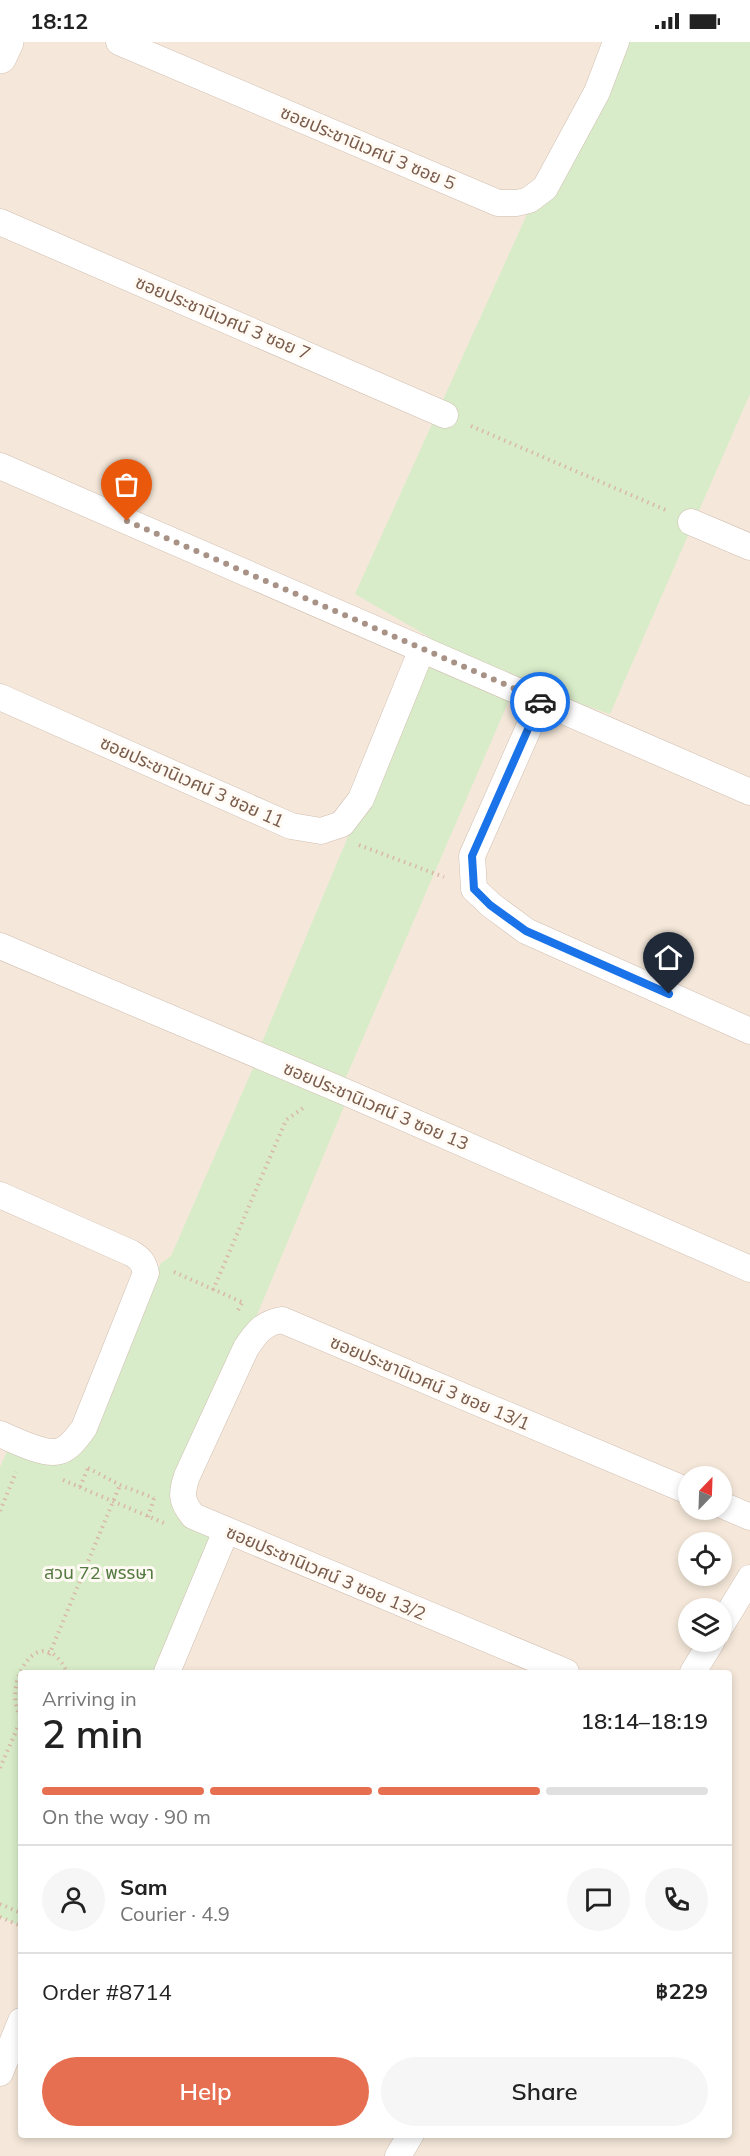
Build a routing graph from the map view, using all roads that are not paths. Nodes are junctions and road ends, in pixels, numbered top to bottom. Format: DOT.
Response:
graph roads {
  1 [pos="7,42"];
  2 [pos="119,42"];
  3 [pos="616,42"];
  4 [pos="0,57"];
  5 [pos="0,222"];
  6 [pos="446,415"];
  7 [pos="0,466"];
  8 [pos="691,522"];
  9 [pos="750,547"];
  10 [pos="422,649"];
  11 [pos="0,698"];
  12 [pos="541,700"];
  13 [pos="750,792"];
  14 [pos="0,946"];
  15 [pos="750,1031"];
  16 [pos="0,1195"];
  17 [pos="750,1269"];
  18 [pos="216,1412"];
  19 [pos="2,1440"];
  20 [pos="678,1487"];
  21 [pos="732,1509"];
  22 [pos="750,1517"];
  23 [pos="226,1532"];
  24 [pos="750,1578"];
  25 [pos="732,1608"];
  26 [pos="705,1652"];
  27 [pos="168,1670"];
  28 [pos="561,1670"];
  29 [pos="694,1670"];
  30 [pos="18,2028"];
  31 [pos="0,2073"];
  32 [pos="409,2138"];
  33 [pos="398,2156"];
  1 -- 4 [label="street"];
  2 -- 3 [label="street, ซอยประชานิเวศน์ 3 ซอย 5"];
  5 -- 6 [label="street, ซอยประชานิเวศน์ 3 ซอย 7"];
  7 -- 10 [label="street"];
  8 -- 9 [label="street"];
  10 -- 11 [label="street, ซอยประชานิเวศน์ 3 ซอย 11"];
  10 -- 12 [label="street"];
  12 -- 13 [label="street"];
  12 -- 15 [label="street"];
  14 -- 17 [label="street, ซอยประชานิเวศน์ 3 ซอย 13"];
  16 -- 19 [label="street"];
  18 -- 20 [label="street, ซอยประชานิเวศน์ 3 ซอย 13/1"];
  18 -- 23 [label="street, ซอยประชานิเวศน์ 3 ซอย 13/2"];
  21 -- 22 [label="street"];
  23 -- 27 [label="street"];
  23 -- 28 [label="street, ซอยประชานิเวศน์ 3 ซอย 13/2"];
  24 -- 25 [label="street"];
  26 -- 29 [label="street"];
  30 -- 31 [label="street"];
  32 -- 33 [label="street"];
}
